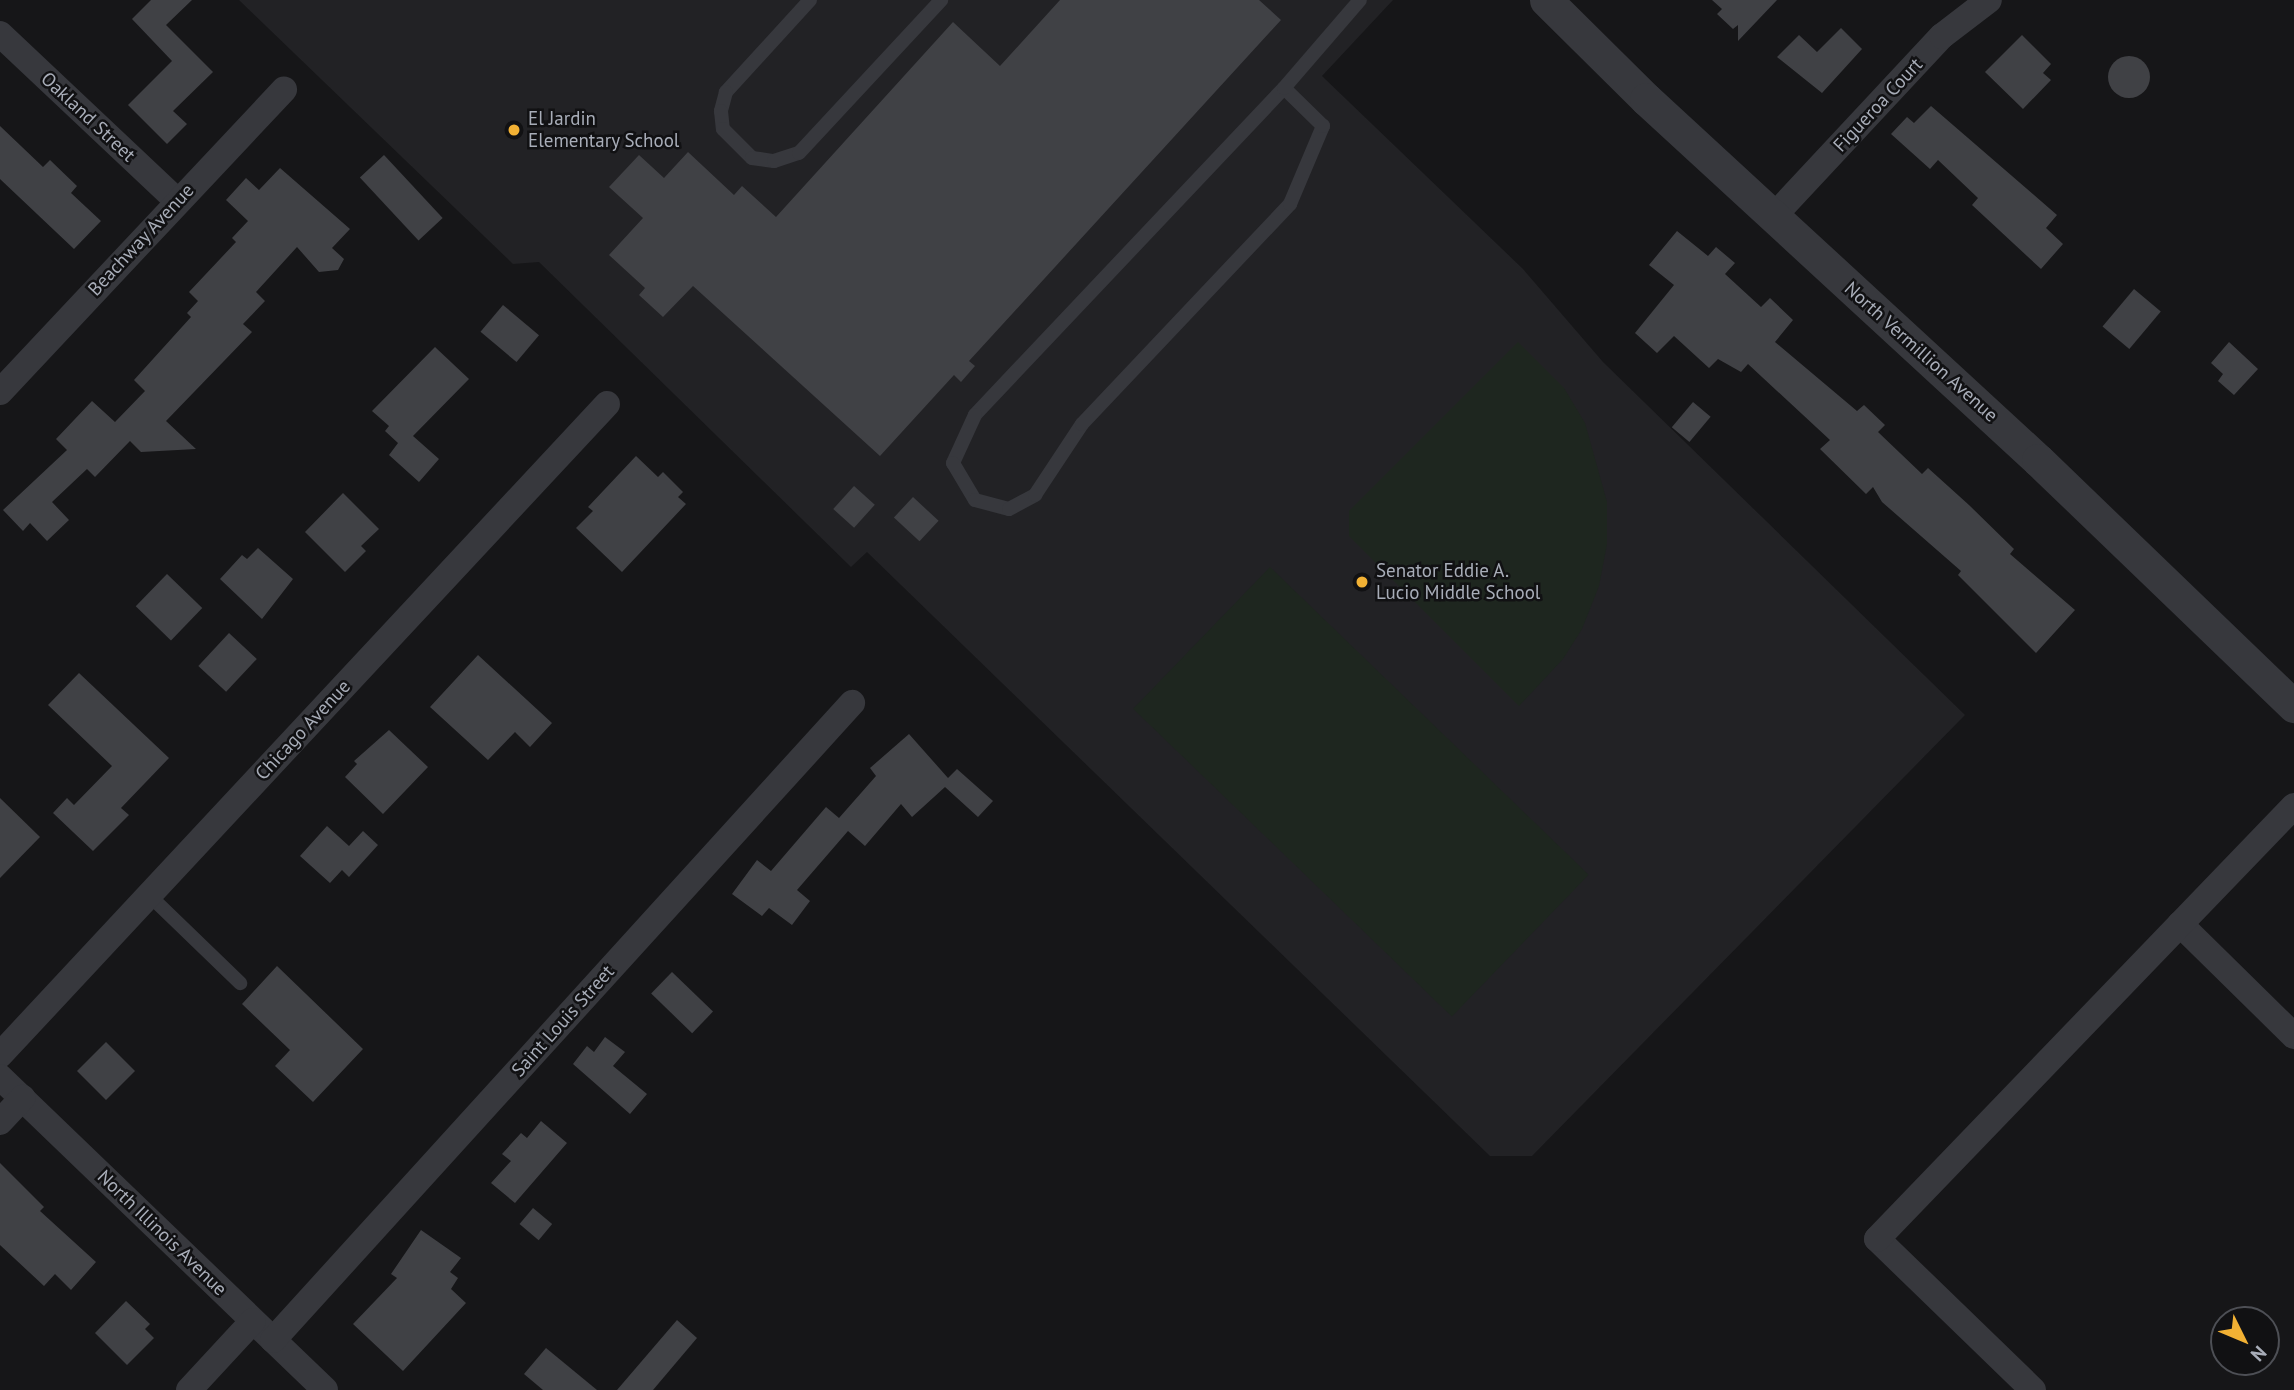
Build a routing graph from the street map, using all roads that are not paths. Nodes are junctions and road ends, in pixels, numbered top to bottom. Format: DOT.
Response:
graph roads {
  1 [pos="810,0"];
  2 [pos="941,0"];
  3 [pos="1360,0"];
  4 [pos="1546,0"];
  5 [pos="1989,0"];
  6 [pos="0,34"];
  7 [pos="1284,88"];
  8 [pos="284,90"];
  9 [pos="177,201"];
  10 [pos="1773,217"];
  11 [pos="0,392"];
  12 [pos="607,404"];
  13 [pos="852,703"];
  14 [pos="2294,706"];
  15 [pos="2294,806"];
  16 [pos="149,895"];
  17 [pos="2180,924"];
  18 [pos="240,983"];
  19 [pos="2294,1036"];
  20 [pos="0,1055"];
  21 [pos="0,1077"];
  22 [pos="22,1098"];
  23 [pos="0,1122"];
  24 [pos="253,1321"];
  25 [pos="273,1340"];
  26 [pos="189,1390"];
  27 [pos="325,1390"];
  28 [pos="2033,1390"];
  1 -- 2 [label="lane"];
  3 -- 7 [label="lane"];
  4 -- 10 [label="street, North Vermillion Avenue"];
  5 -- 10 [label="street, Figueroa Court"];
  6 -- 9 [label="street, Oakland Street"];
  7 -- 7 [label="lane"];
  8 -- 9 [label="street, Beachway Avenue"];
  9 -- 11 [label="street, Beachway Avenue"];
  10 -- 14 [label="street, North Vermillion Avenue"];
  12 -- 16 [label="street, Chicago Avenue"];
  13 -- 25 [label="street, Saint Louis Street"];
  15 -- 17 [label="street"];
  16 -- 18 [label="lane"];
  16 -- 20 [label="street, Chicago Avenue"];
  17 -- 19 [label="street"];
  17 -- 28 [label="street"];
  21 -- 22 [label="street, North Illinois Avenue"];
  22 -- 23 [label="street"];
  22 -- 24 [label="street, North Illinois Avenue"];
  24 -- 25 [label="street, North Illinois Avenue"];
  24 -- 26 [label="street"];
  25 -- 27 [label="street, North Illinois Avenue"];
}
